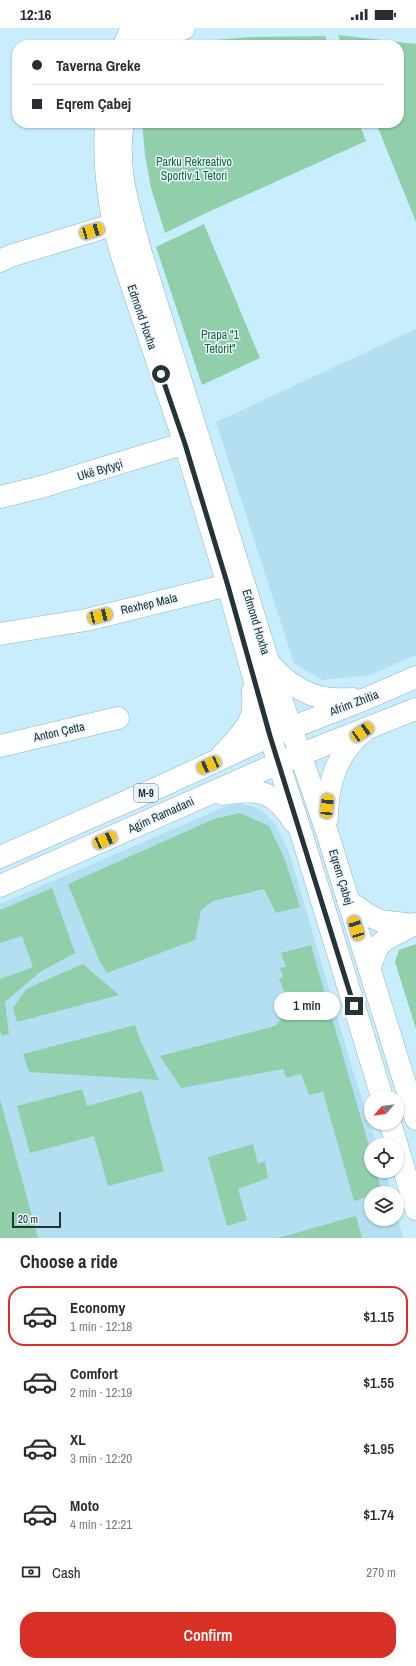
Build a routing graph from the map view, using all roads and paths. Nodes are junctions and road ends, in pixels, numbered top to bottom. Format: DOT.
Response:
graph roads {
  1 [pos="112,28"];
  2 [pos="132,28"];
  3 [pos="152,28"];
  4 [pos="184,28"];
  5 [pos="115,40"];
  6 [pos="126,40"];
  7 [pos="146,40"];
  8 [pos="165,40"];
  9 [pos="106,128"];
  10 [pos="123,128"];
  11 [pos="122,222"];
  12 [pos="3,257"];
  13 [pos="192,442"];
  14 [pos="0,498"];
  15 [pos="228,586"];
  16 [pos="0,634"];
  17 [pos="260,665"];
  18 [pos="416,677"];
  19 [pos="363,700"];
  20 [pos="416,709"];
  21 [pos="118,718"];
  22 [pos="371,726"];
  23 [pos="291,728"];
  24 [pos="270,736"];
  25 [pos="0,746"];
  26 [pos="300,754"];
  27 [pos="279,762"];
  28 [pos="209,765"];
  29 [pos="198,798"];
  30 [pos="327,832"];
  31 [pos="303,839"];
  32 [pos="0,857"];
  33 [pos="0,886"];
  34 [pos="348,901"];
  35 [pos="414,925"];
  36 [pos="369,968"];
  37 [pos="380,1090"];
  38 [pos="416,1119"];
  39 [pos="404,1169"];
  40 [pos="416,1209"];
  1 -- 5 [label="main road"];
  2 -- 6 [label="main road"];
  3 -- 7 [label="main road"];
  4 -- 8 [label="main road"];
  9 -- 11 [label="main road, Edmond Hoxha"];
  10 -- 11 [label="main road, Edmond Hoxha"];
  11 -- 12 [label="main road"];
  11 -- 13 [label="main road, Edmond Hoxha"];
  13 -- 14 [label="main road, Ukë Bytyçi"];
  13 -- 15 [label="main road, Edmond Hoxha"];
  13 -- 17 [label="main road, Edmond Hoxha"];
  15 -- 16 [label="main road, Rexhep Mala"];
  15 -- 17 [label="main road, Edmond Hoxha"];
  17 -- 19 [label="main road"];
  17 -- 23 [label="main road, Edmond Hoxha"];
  17 -- 24 [label="main road, Edmond Hoxha"];
  17 -- 28 [label="main road"];
  18 -- 19 [label="main road, Afrim Zhitia"];
  19 -- 23 [label="main road, Afrim Zhitia"];
  20 -- 22 [label="main road"];
  21 -- 25 [label="main road, Anton Çetta"];
  22 -- 26 [label="main road"];
  22 -- 30 [label="main road"];
  23 -- 24 [label="main road, M-9"];
  23 -- 26 [label="main road, Eqrem Çabej"];
  24 -- 27 [label="main road, Eqrem Çabej"];
  24 -- 28 [label="main road, M-9"];
  26 -- 27 [label="main road, Agim Ramadani / M-9"];
  26 -- 30 [label="main road, Eqrem Çabej"];
  27 -- 29 [label="main road, Agim Ramadani / M-9"];
  27 -- 31 [label="main road, Eqrem Çabej"];
  28 -- 32 [label="main road, M-9"];
  29 -- 31 [label="main road"];
  29 -- 33 [label="main road, Agim Ramadani / M-9"];
  30 -- 34 [label="main road, Eqrem Çabej"];
  31 -- 37 [label="main road, Eqrem Çabej"];
  34 -- 35 [label="main road"];
  34 -- 36 [label="main road, Eqrem Çabej"];
  35 -- 36 [label="main road"];
  36 -- 38 [label="main road, Eqrem Çabej"];
  39 -- 40 [label="main road"];
}
